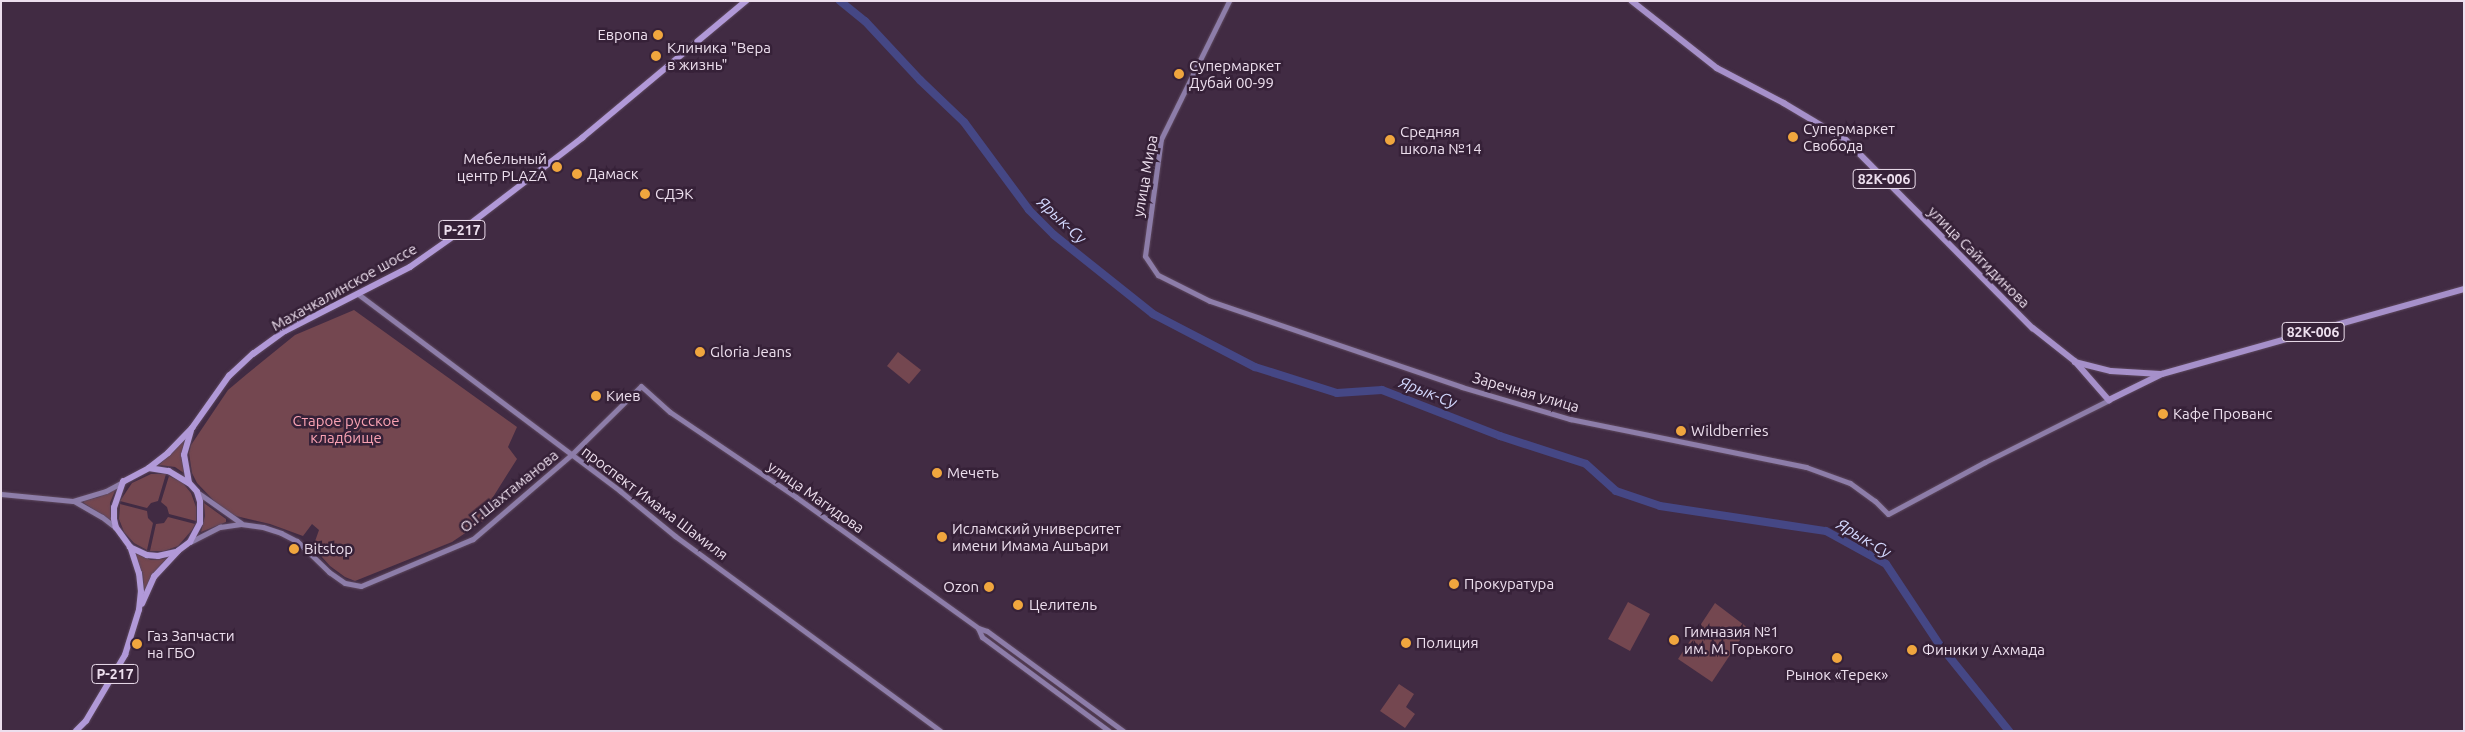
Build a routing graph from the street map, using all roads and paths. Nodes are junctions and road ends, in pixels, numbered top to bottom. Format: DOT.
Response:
graph roads {
  1 [pos="746,1"];
  2 [pos="1228,1"];
  3 [pos="1632,1"];
  4 [pos="1158,275"];
  5 [pos="2464,289"];
  6 [pos="358,294"];
  7 [pos="2075,362"];
  8 [pos="2162,374"];
  9 [pos="642,386"];
  10 [pos="2109,400"];
  11 [pos="192,428"];
  12 [pos="571,455"];
  13 [pos="149,468"];
  14 [pos="123,482"];
  15 [pos="189,483"];
  16 [pos="197,492"];
  17 [pos="1,494"];
  18 [pos="74,501"];
  19 [pos="241,524"];
  20 [pos="116,528"];
  21 [pos="190,542"];
  22 [pos="130,547"];
  23 [pos="178,551"];
  24 [pos="139,610"];
  25 [pos="978,628"];
  26 [pos="76,731"];
  27 [pos="940,731"];
  28 [pos="1109,731"];
  29 [pos="1123,731"];
  1 -- 6 [label="highway, Махачкалинское шоссе / Р-217"];
  2 -- 4 [label="main road, улица Мира"];
  3 -- 7 [label="main road, улица Сайгидинова / 82К-006"];
  4 -- 10 [label="main road, Заречная улица"];
  5 -- 8 [label="main road, 82К-006"];
  6 -- 11 [label="highway, Махачкалинское шоссе / Р-217"];
  6 -- 12 [label="main road, проспект Имама Шамиля"];
  7 -- 8 [label="main road, 82К-006"];
  7 -- 10 [label="main road, улица Сайгидинова"];
  8 -- 10 [label="main road"];
  9 -- 12 [label="main road, О.Г.Шахтаманова"];
  9 -- 25 [label="main road, улица Магидова"];
  11 -- 13 [label="highway, Махачкалинское шоссе / Р-217"];
  11 -- 15 [label="highway, Р-217"];
  12 -- 19 [label="main road, О.Г.Шахтаманова"];
  12 -- 27 [label="main road, проспект Имама Шамиля"];
  13 -- 14 [label="highway, Махачкалинское шоссе / Р-217"];
  13 -- 15 [label="highway"];
  14 -- 18 [label="main road, Р-217"];
  14 -- 20 [label="highway"];
  15 -- 16 [label="highway"];
  16 -- 19 [label="main road"];
  16 -- 21 [label="highway"];
  17 -- 18 [label="main road"];
  18 -- 20 [label="main road, Р-217"];
  19 -- 21 [label="main road, Р-217"];
  20 -- 22 [label="highway, Р-217"];
  21 -- 23 [label="highway, Р-217"];
  22 -- 23 [label="highway, Р-217"];
  22 -- 24 [label="highway, Р-217"];
  23 -- 24 [label="highway, Р-217"];
  24 -- 26 [label="highway, Р-217"];
  25 -- 28 [label="main road, улица Магидова"];
  25 -- 29 [label="main road, улица Магидова"];
}
